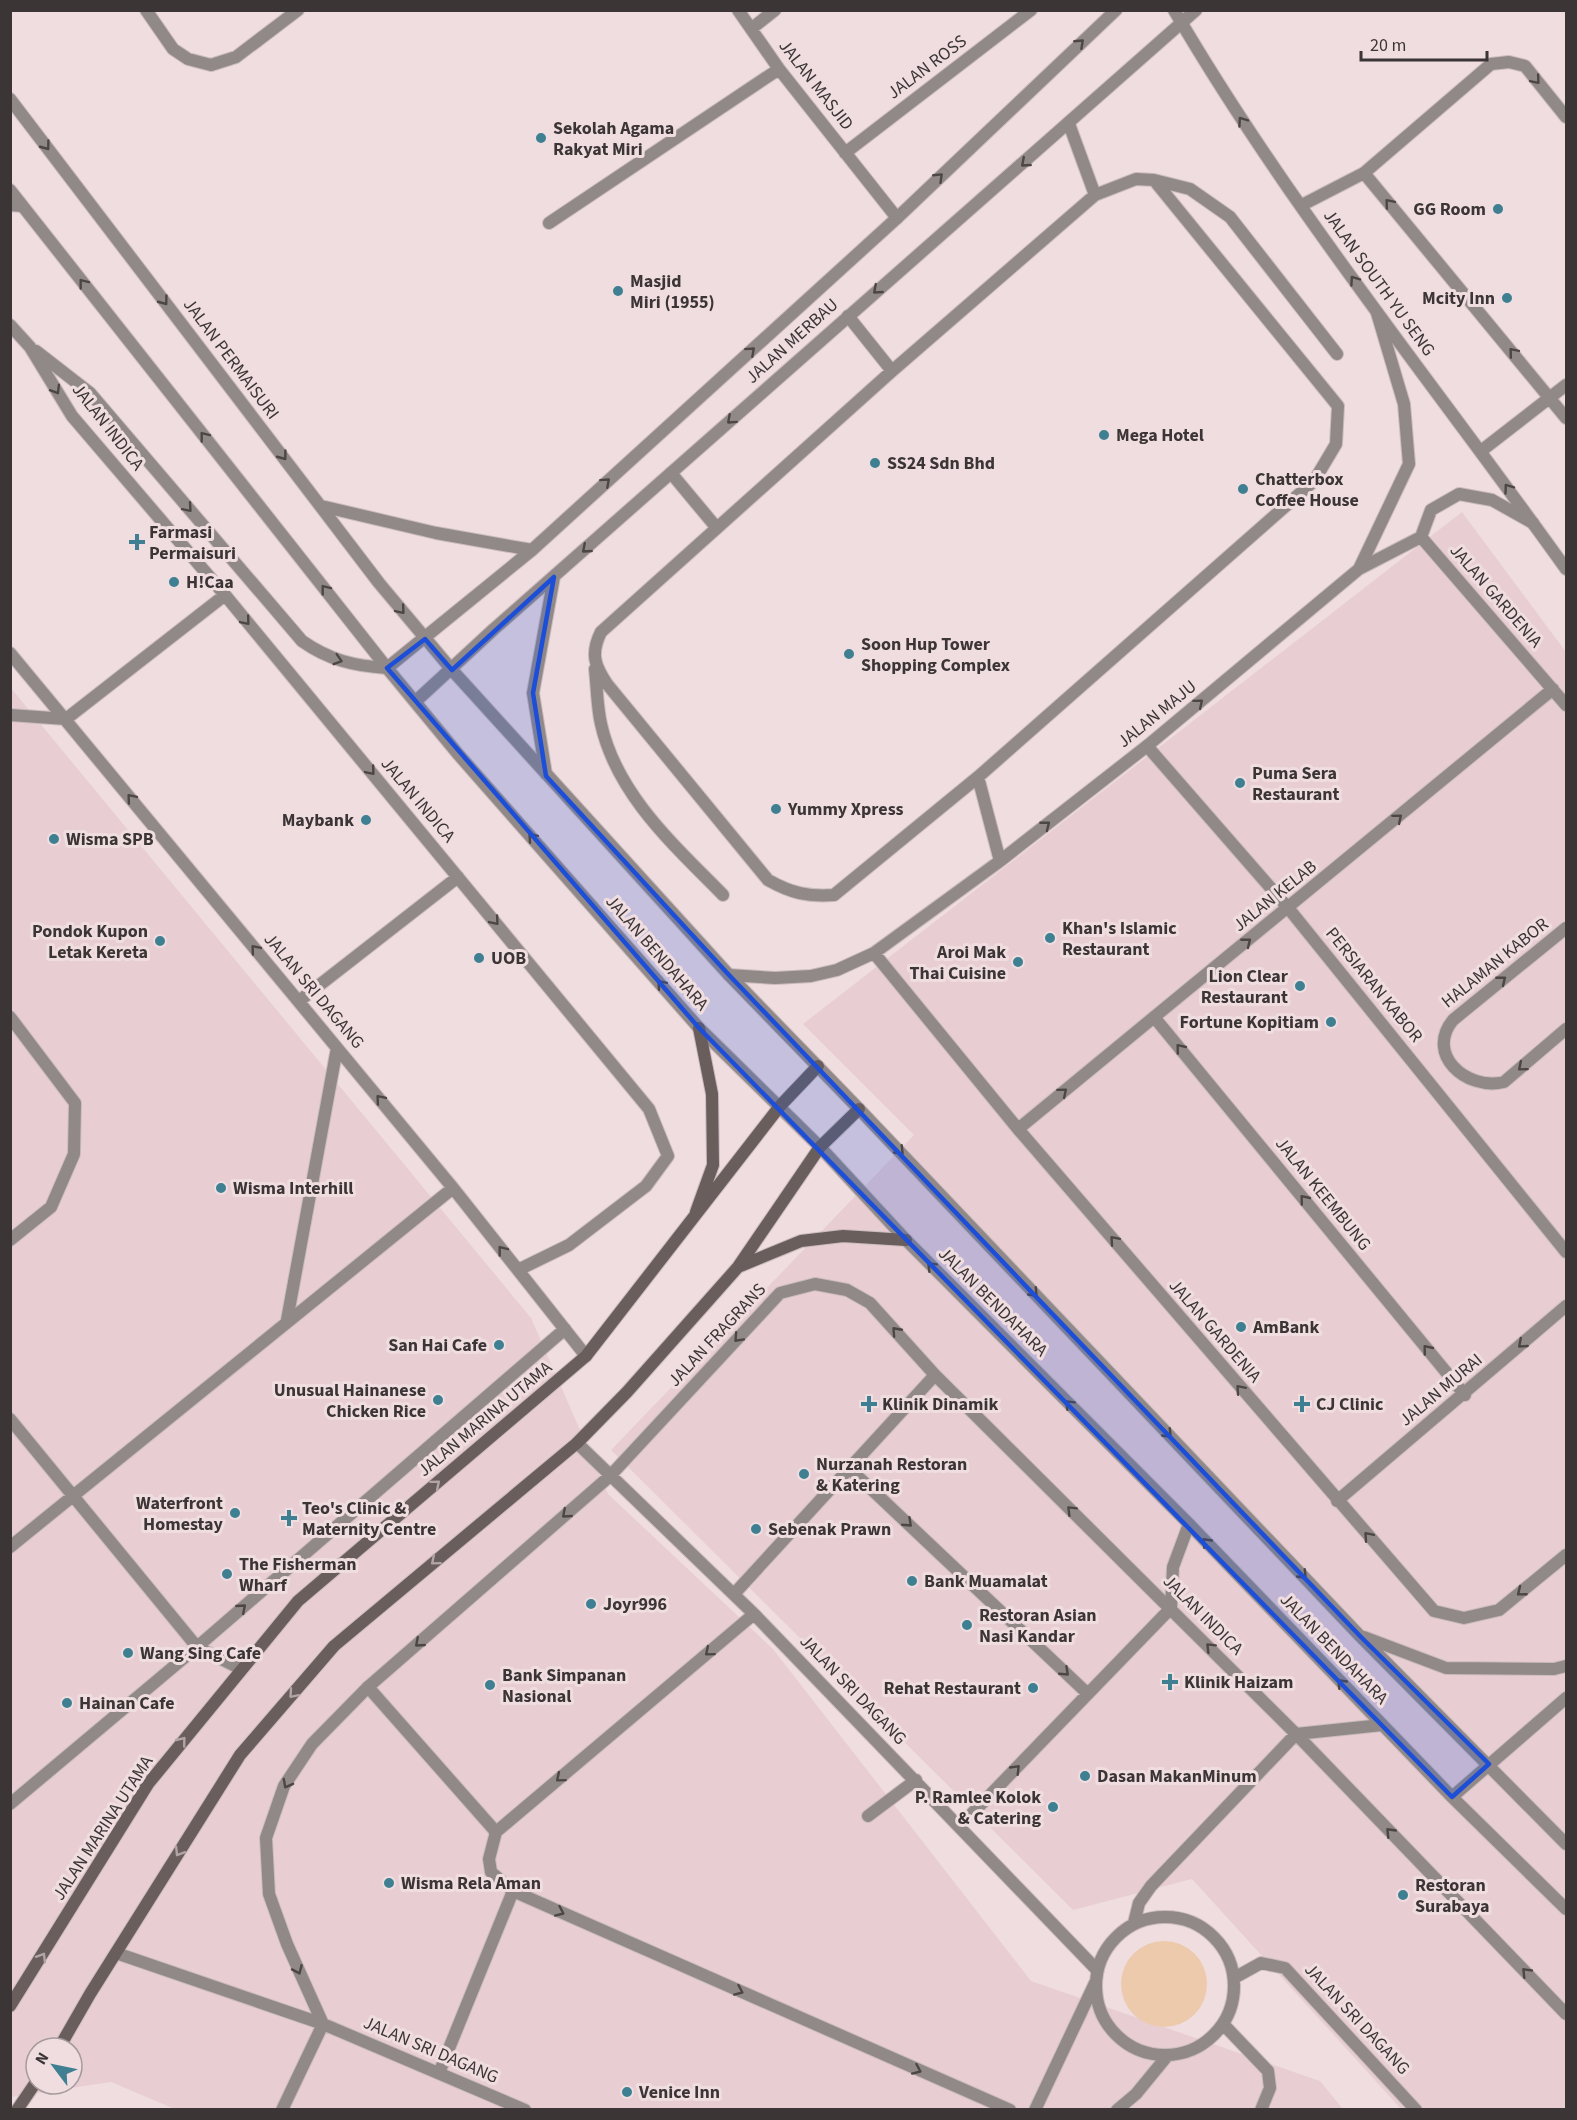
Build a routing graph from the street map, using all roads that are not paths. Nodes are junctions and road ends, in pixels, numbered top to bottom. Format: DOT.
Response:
graph roads {
  1 [pos="146,10"];
  2 [pos="298,10"];
  3 [pos="738,10"];
  4 [pos="775,10"];
  5 [pos="1031,10"];
  6 [pos="1116,10"];
  7 [pos="1174,10"];
  8 [pos="1196,10"];
  9 [pos="1181,23"];
  10 [pos="751,29"];
  11 [pos="779,69"];
  12 [pos="10,99"];
  13 [pos="1566,117"];
  14 [pos="1069,124"];
  15 [pos="845,153"];
  16 [pos="1364,173"];
  17 [pos="1154,180"];
  18 [pos="10,190"];
  19 [pos="1095,195"];
  20 [pos="1302,205"];
  21 [pos="16,206"];
  22 [pos="897,218"];
  23 [pos="549,223"];
  24 [pos="1377,312"];
  25 [pos="848,316"];
  26 [pos="10,325"];
  27 [pos="30,347"];
  28 [pos="1337,354"];
  29 [pos="892,370"];
  30 [pos="1566,385"];
  31 [pos="1551,397"];
  32 [pos="1566,418"];
  33 [pos="1481,451"];
  34 [pos="671,473"];
  35 [pos="321,507"];
  36 [pos="1534,524"];
  37 [pos="716,527"];
  38 [pos="1421,537"];
  39 [pos="532,550"];
  40 [pos="1359,568"];
  41 [pos="1566,569"];
  42 [pos="554,577"];
  43 [pos="225,595"];
  44 [pos="425,639"];
  45 [pos="10,653"];
  46 [pos="594,665"];
  47 [pos="387,668"];
  48 [pos="452,669"];
  49 [pos="1553,689"];
  50 [pos="416,701"];
  51 [pos="1566,705"];
  52 [pos="10,715"];
  53 [pos="66,719"];
  54 [pos="1147,746"];
  55 [pos="546,776"];
  56 [pos="978,777"];
  57 [pos="1000,861"];
  58 [pos="458,877"];
  59 [pos="723,895"];
  60 [pos="1289,909"];
  61 [pos="1566,928"];
  62 [pos="874,953"];
  63 [pos="729,975"];
  64 [pos="299,1001"];
  65 [pos="10,1017"];
  66 [pos="1154,1017"];
  67 [pos="699,1028"];
  68 [pos="1566,1029"];
  69 [pos="337,1048"];
  70 [pos="818,1066"];
  71 [pos="780,1106"];
  72 [pos="859,1109"];
  73 [pos="1018,1129"];
  74 [pos="820,1147"];
  75 [pos="453,1188"];
  76 [pos="691,1224"];
  77 [pos="10,1240"];
  78 [pos="906,1240"];
  79 [pos="1566,1252"];
  80 [pos="738,1267"];
  81 [pos="518,1270"];
  82 [pos="1566,1306"];
  83 [pos="287,1320"];
  84 [pos="565,1329"];
  85 [pos="586,1356"];
  86 [pos="935,1375"];
  87 [pos="1464,1395"];
  88 [pos="10,1419"];
  89 [pos="577,1443"];
  90 [pos="850,1469"];
  91 [pos="609,1476"];
  92 [pos="73,1495"];
  93 [pos="1337,1501"];
  94 [pos="1189,1524"];
  95 [pos="10,1547"];
  96 [pos="1566,1555"];
  97 [pos="734,1594"];
  98 [pos="1171,1608"];
  99 [pos="754,1614"];
  100 [pos="1360,1636"];
  101 [pos="197,1647"];
  102 [pos="1566,1666"];
  103 [pos="241,1669"];
  104 [pos="368,1687"];
  105 [pos="1089,1694"];
  106 [pos="1566,1698"];
  107 [pos="1382,1725"];
  108 [pos="1296,1734"];
  109 [pos="1489,1764"];
  110 [pos="916,1780"];
  111 [pos="1452,1797"];
  112 [pos="10,1804"];
  113 [pos="868,1816"];
  114 [pos="960,1826"];
  115 [pos="496,1832"];
  116 [pos="1566,1845"];
  117 [pos="513,1891"];
  118 [pos="1566,1909"];
  119 [pos="1134,1923"];
  120 [pos="116,1953"];
  121 [pos="1096,1977"];
  122 [pos="1234,1978"];
  123 [pos="10,2006"];
  124 [pos="1566,2014"];
  125 [pos="323,2024"];
  126 [pos="1222,2024"];
  127 [pos="66,2036"];
  128 [pos="1168,2055"];
  129 [pos="439,2073"];
  130 [pos="26,2096"];
  131 [pos="17,2109"];
  132 [pos="282,2109"];
  133 [pos="525,2109"];
  134 [pos="1010,2109"];
  135 [pos="1035,2109"];
  136 [pos="1117,2109"];
  137 [pos="1261,2109"];
  138 [pos="1416,2109"];
  1 -- 2 [label="street"];
  3 -- 10 [label="street, JALAN MASJID"];
  4 -- 10 [label="street"];
  5 -- 15 [label="street, JALAN ROSS"];
  22 -- 6 [label="street, JALAN MERBAU, one-way"];
  7 -- 9 [label="street, JALAN SOUTH YU SENG"];
  8 -- 9 [label="street, JALAN MERBAU"];
  9 -- 14 [label="street, JALAN MERBAU"];
  20 -- 9 [label="street, JALAN SOUTH YU SENG, one-way"];
  10 -- 11 [label="street, JALAN MASJID"];
  11 -- 15 [label="street, JALAN MASJID"];
  11 -- 23 [label="street"];
  12 -- 35 [label="street, JALAN PERMAISURI, one-way"];
  16 -- 13 [label="street, one-way"];
  14 -- 19 [label="street"];
  14 -- 25 [label="street, JALAN MERBAU, one-way"];
  15 -- 22 [label="street, JALAN MASJID"];
  16 -- 20 [label="street"];
  31 -- 16 [label="street, one-way"];
  17 -- 19 [label="street"];
  17 -- 28 [label="street"];
  17 -- 56 [label="street"];
  18 -- 21 [label="street"];
  19 -- 29 [label="street"];
  24 -- 20 [label="street, JALAN SOUTH YU SENG, one-way"];
  47 -- 21 [label="street, one-way"];
  39 -- 22 [label="street, JALAN MERBAU, one-way"];
  24 -- 33 [label="street, JALAN SOUTH YU SENG"];
  24 -- 40 [label="street, JALAN MAJU"];
  25 -- 29 [label="street"];
  25 -- 34 [label="street, JALAN MERBAU, one-way"];
  26 -- 27 [label="street, JALAN INDICA"];
  27 -- 43 [label="street, JALAN INDICA, one-way"];
  27 -- 47 [label="street, one-way"];
  29 -- 37 [label="street"];
  30 -- 31 [label="street"];
  31 -- 32 [label="street"];
  31 -- 33 [label="street"];
  36 -- 33 [label="street, JALAN SOUTH YU SENG, one-way"];
  34 -- 37 [label="street"];
  34 -- 42 [label="street, JALAN MERBAU, one-way"];
  35 -- 39 [label="street"];
  35 -- 44 [label="street, JALAN PERMAISURI, one-way"];
  36 -- 38 [label="street"];
  36 -- 41 [label="street, JALAN SOUTH YU SENG"];
  37 -- 46 [label="street"];
  38 -- 40 [label="street"];
  38 -- 49 [label="street, JALAN GARDENIA"];
  39 -- 44 [label="street, JALAN MERBAU"];
  54 -- 40 [label="street, JALAN MAJU, one-way"];
  42 -- 48 [label="street, JALAN MERBAU"];
  42 -- 55 [label="street"];
  43 -- 53 [label="street"];
  43 -- 58 [label="street, JALAN INDICA, one-way"];
  44 -- 47 [label="street, JALAN MERBAU"];
  44 -- 48 [label="street, JALAN PERMAISURI"];
  45 -- 53 [label="street, JALAN SRI DAGANG"];
  46 -- 56 [label="street"];
  46 -- 59 [label="street"];
  47 -- 50 [label="street, JALAN BENDAHARA"];
  48 -- 50 [label="street, JALAN MERBAU"];
  48 -- 55 [label="street, JALAN BENDAHARA"];
  49 -- 51 [label="street, JALAN GARDENIA"];
  60 -- 49 [label="street, JALAN KELAB, one-way"];
  67 -- 50 [label="street, JALAN BENDAHARA, one-way"];
  52 -- 53 [label="street"];
  64 -- 53 [label="street, JALAN SRI DAGANG, one-way"];
  57 -- 54 [label="street, JALAN MAJU, one-way"];
  54 -- 60 [label="street, PERSIARAN KABOR"];
  55 -- 63 [label="street, JALAN BENDAHARA"];
  56 -- 57 [label="street"];
  57 -- 62 [label="street, JALAN MAJU"];
  58 -- 64 [label="street"];
  58 -- 81 [label="street, JALAN INDICA, one-way"];
  66 -- 60 [label="street, JALAN KELAB, one-way"];
  60 -- 79 [label="street, PERSIARAN KABOR"];
  68 -- 61 [label="street, HALAMAN KABOR, one-way"];
  62 -- 63 [label="street, JALAN MAJU"];
  62 -- 73 [label="street, JALAN GARDENIA"];
  63 -- 70 [label="street, JALAN BENDAHARA"];
  64 -- 69 [label="street, JALAN SRI DAGANG"];
  65 -- 77 [label="street"];
  73 -- 66 [label="street, JALAN KELAB, one-way"];
  87 -- 66 [label="street, JALAN KEEMBUNG, one-way"];
  67 -- 71 [label="street, JALAN BENDAHARA"];
  67 -- 76 [label="main road"];
  75 -- 69 [label="street, JALAN SRI DAGANG, one-way"];
  69 -- 83 [label="street"];
  70 -- 71 [label="main road, JALAN MARINA UTAMA"];
  70 -- 72 [label="street, JALAN BENDAHARA"];
  71 -- 74 [label="street, JALAN BENDAHARA"];
  71 -- 76 [label="main road, JALAN MARINA UTAMA"];
  72 -- 74 [label="main road"];
  72 -- 100 [label="street, JALAN BENDAHARA, one-way"];
  93 -- 73 [label="street, JALAN GARDENIA, one-way"];
  74 -- 78 [label="street, JALAN BENDAHARA"];
  74 -- 80 [label="main road"];
  81 -- 75 [label="street, JALAN SRI DAGANG, one-way"];
  75 -- 83 [label="street"];
  76 -- 85 [label="main road, JALAN MARINA UTAMA"];
  78 -- 80 [label="main road"];
  94 -- 78 [label="street, JALAN BENDAHARA, one-way"];
  80 -- 89 [label="main road"];
  81 -- 84 [label="street, JALAN SRI DAGANG"];
  82 -- 87 [label="street, JALAN MURAI, one-way"];
  83 -- 92 [label="street"];
  84 -- 85 [label="street, JALAN SRI DAGANG"];
  101 -- 84 [label="street, one-way"];
  103 -- 85 [label="main road, JALAN MARINA UTAMA, one-way"];
  86 -- 90 [label="street"];
  86 -- 91 [label="street, JALAN FRAGRANS, one-way"];
  98 -- 86 [label="street, JALAN INDICA, one-way"];
  87 -- 93 [label="street, JALAN MURAI"];
  88 -- 92 [label="street"];
  89 -- 91 [label="street, JALAN SRI DAGANG"];
  89 -- 120 [label="main road, one-way"];
  90 -- 97 [label="street"];
  90 -- 105 [label="street, one-way"];
  91 -- 97 [label="street, JALAN SRI DAGANG"];
  91 -- 104 [label="street, JALAN FRAGRANS, one-way"];
  92 -- 95 [label="street"];
  92 -- 101 [label="street"];
  96 -- 93 [label="street, JALAN GARDENIA, one-way"];
  94 -- 98 [label="street"];
  107 -- 94 [label="street, JALAN BENDAHARA, one-way"];
  97 -- 99 [label="street, JALAN SRI DAGANG"];
  98 -- 105 [label="street"];
  108 -- 98 [label="street, JALAN INDICA, one-way"];
  99 -- 110 [label="street, JALAN SRI DAGANG"];
  99 -- 115 [label="street, one-way"];
  100 -- 102 [label="street"];
  100 -- 109 [label="street, JALAN BENDAHARA"];
  101 -- 103 [label="street"];
  101 -- 112 [label="street"];
  123 -- 103 [label="main road, JALAN MARINA UTAMA, one-way"];
  104 -- 115 [label="street"];
  104 -- 125 [label="street, JALAN FRAGRANS, one-way"];
  114 -- 105 [label="street, one-way"];
  106 -- 109 [label="street"];
  107 -- 108 [label="street"];
  107 -- 111 [label="street, JALAN BENDAHARA"];
  108 -- 119 [label="street"];
  124 -- 108 [label="street, JALAN INDICA, one-way"];
  109 -- 111 [label="street"];
  109 -- 116 [label="street, JALAN BENDAHARA"];
  110 -- 113 [label="street"];
  110 -- 114 [label="street, JALAN SRI DAGANG"];
  111 -- 118 [label="street, JALAN BENDAHARA"];
  114 -- 121 [label="street, JALAN SRI DAGANG"];
  115 -- 117 [label="street"];
  117 -- 129 [label="street"];
  117 -- 134 [label="street, one-way"];
  119 -- 121 [label="street"];
  119 -- 122 [label="street"];
  120 -- 125 [label="street, JALAN SRI DAGANG"];
  120 -- 127 [label="main road"];
  121 -- 128 [label="street"];
  121 -- 135 [label="street"];
  122 -- 126 [label="street"];
  122 -- 138 [label="street, JALAN SRI DAGANG"];
  125 -- 129 [label="street, JALAN SRI DAGANG"];
  125 -- 132 [label="street"];
  126 -- 128 [label="street"];
  126 -- 137 [label="street"];
  128 -- 136 [label="street"];
  129 -- 133 [label="street, JALAN SRI DAGANG"];
  130 -- 131 [label="main road"];
}
